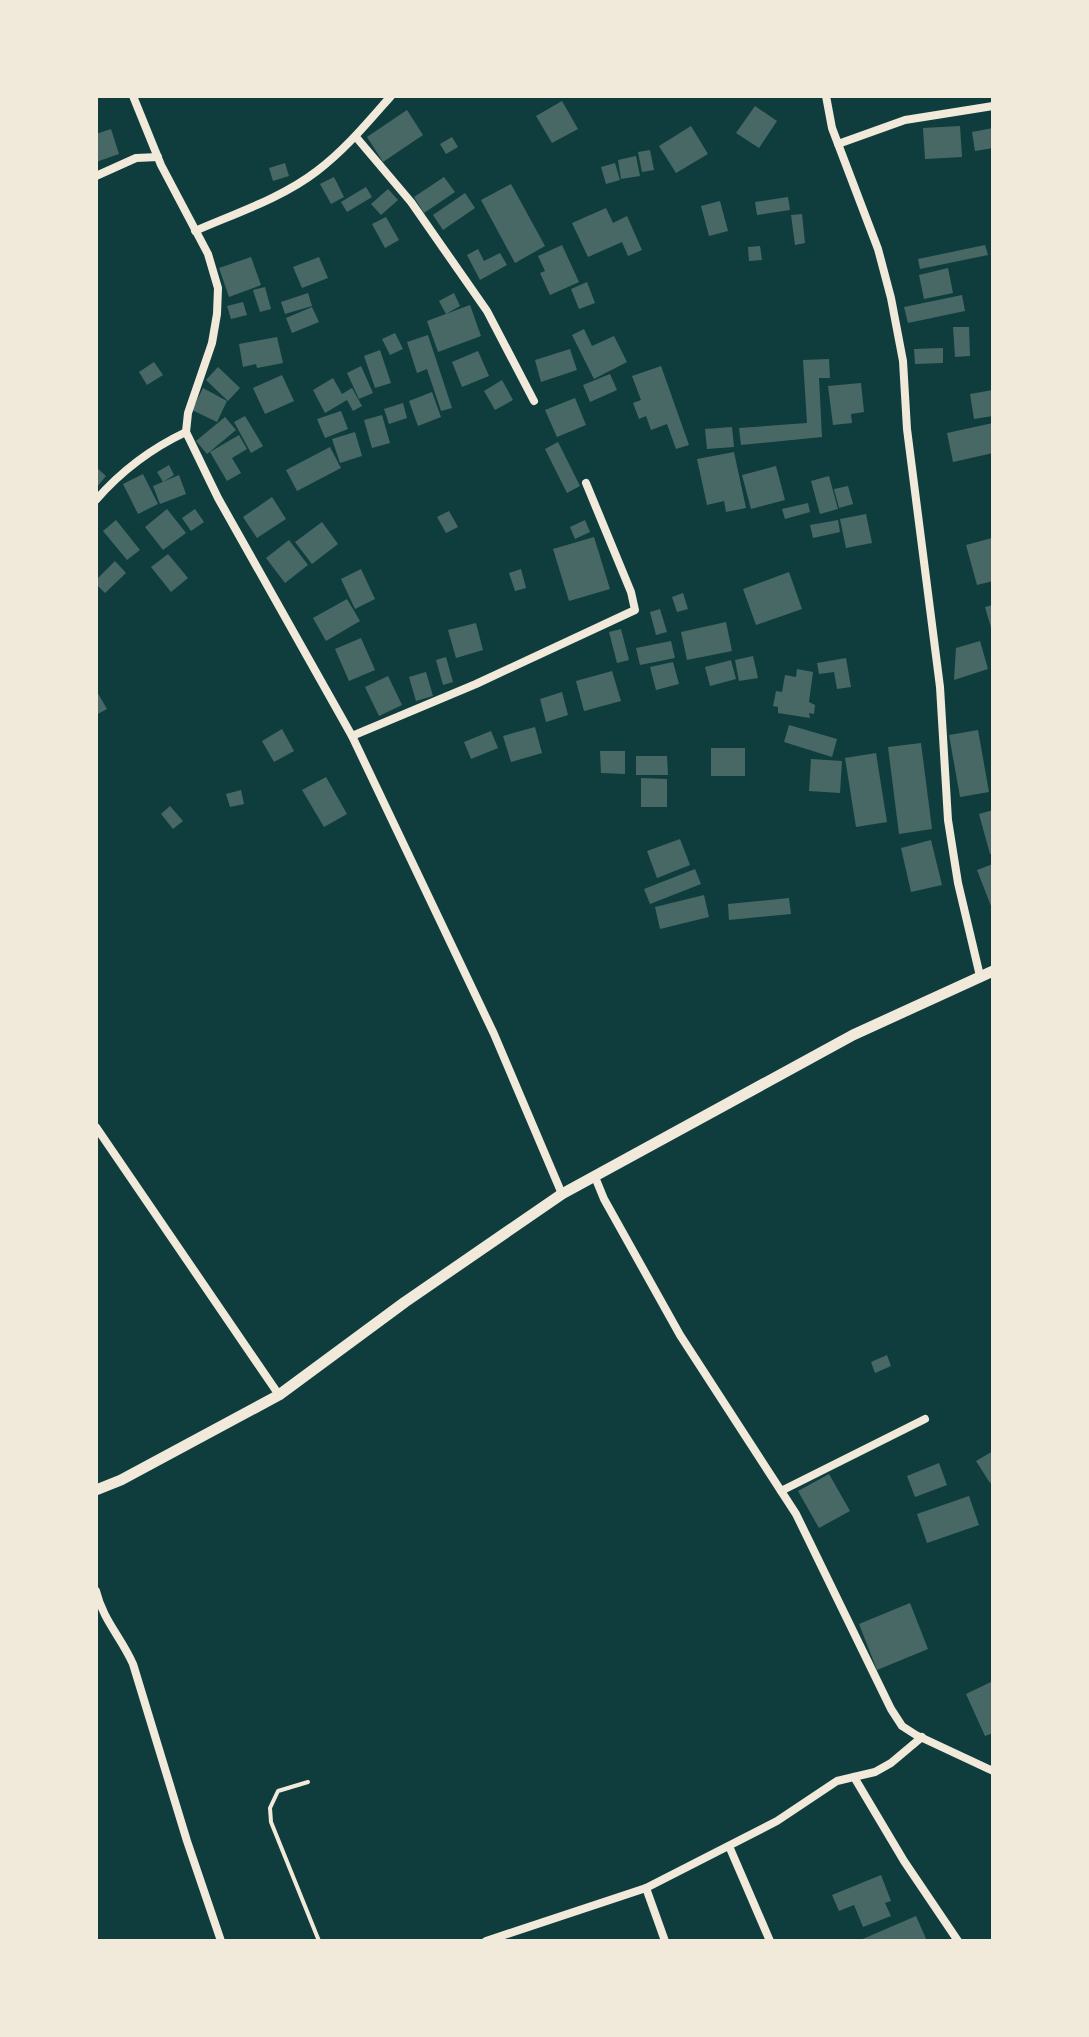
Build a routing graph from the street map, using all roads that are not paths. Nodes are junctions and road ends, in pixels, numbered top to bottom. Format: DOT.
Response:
graph roads {
  1 [pos="133,96"];
  2 [pos="391,96"];
  3 [pos="826,96"];
  4 [pos="993,106"];
  5 [pos="356,137"];
  6 [pos="838,144"];
  7 [pos="158,157"];
  8 [pos="96,176"];
  9 [pos="195,231"];
  10 [pos="534,401"];
  11 [pos="186,432"];
  12 [pos="586,483"];
  13 [pos="96,500"];
  14 [pos="352,736"];
  15 [pos="993,971"];
  16 [pos="980,976"];
  17 [pos="96,1127"];
  18 [pos="595,1177"];
  19 [pos="562,1194"];
  20 [pos="279,1395"];
  21 [pos="925,1419"];
  22 [pos="96,1490"];
  23 [pos="781,1491"];
  24 [pos="96,1591"];
  25 [pos="922,1737"];
  26 [pos="993,1771"];
  27 [pos="854,1777"];
  28 [pos="308,1782"];
  29 [pos="729,1846"];
  30 [pos="646,1888"];
  31 [pos="221,1941"];
  32 [pos="319,1941"];
  33 [pos="486,1941"];
  34 [pos="665,1941"];
  35 [pos="770,1941"];
  36 [pos="958,1941"];
  1 -- 7 [label="street"];
  2 -- 5 [label="street"];
  3 -- 6 [label="street"];
  4 -- 6 [label="street"];
  5 -- 9 [label="street"];
  5 -- 10 [label="street"];
  6 -- 16 [label="street"];
  7 -- 8 [label="street"];
  7 -- 9 [label="street"];
  9 -- 11 [label="street"];
  11 -- 13 [label="street"];
  11 -- 14 [label="street"];
  12 -- 14 [label="street"];
  14 -- 19 [label="street"];
  15 -- 16 [label="street"];
  16 -- 18 [label="street"];
  17 -- 20 [label="street"];
  18 -- 19 [label="street"];
  18 -- 23 [label="street"];
  19 -- 20 [label="street"];
  20 -- 22 [label="street"];
  21 -- 23 [label="street"];
  23 -- 25 [label="street"];
  24 -- 31 [label="street"];
  25 -- 26 [label="street"];
  25 -- 27 [label="street"];
  27 -- 29 [label="street"];
  27 -- 36 [label="street"];
  28 -- 32 [label="lane"];
  29 -- 30 [label="street"];
  29 -- 35 [label="street"];
  30 -- 33 [label="street"];
  30 -- 34 [label="street"];
}
